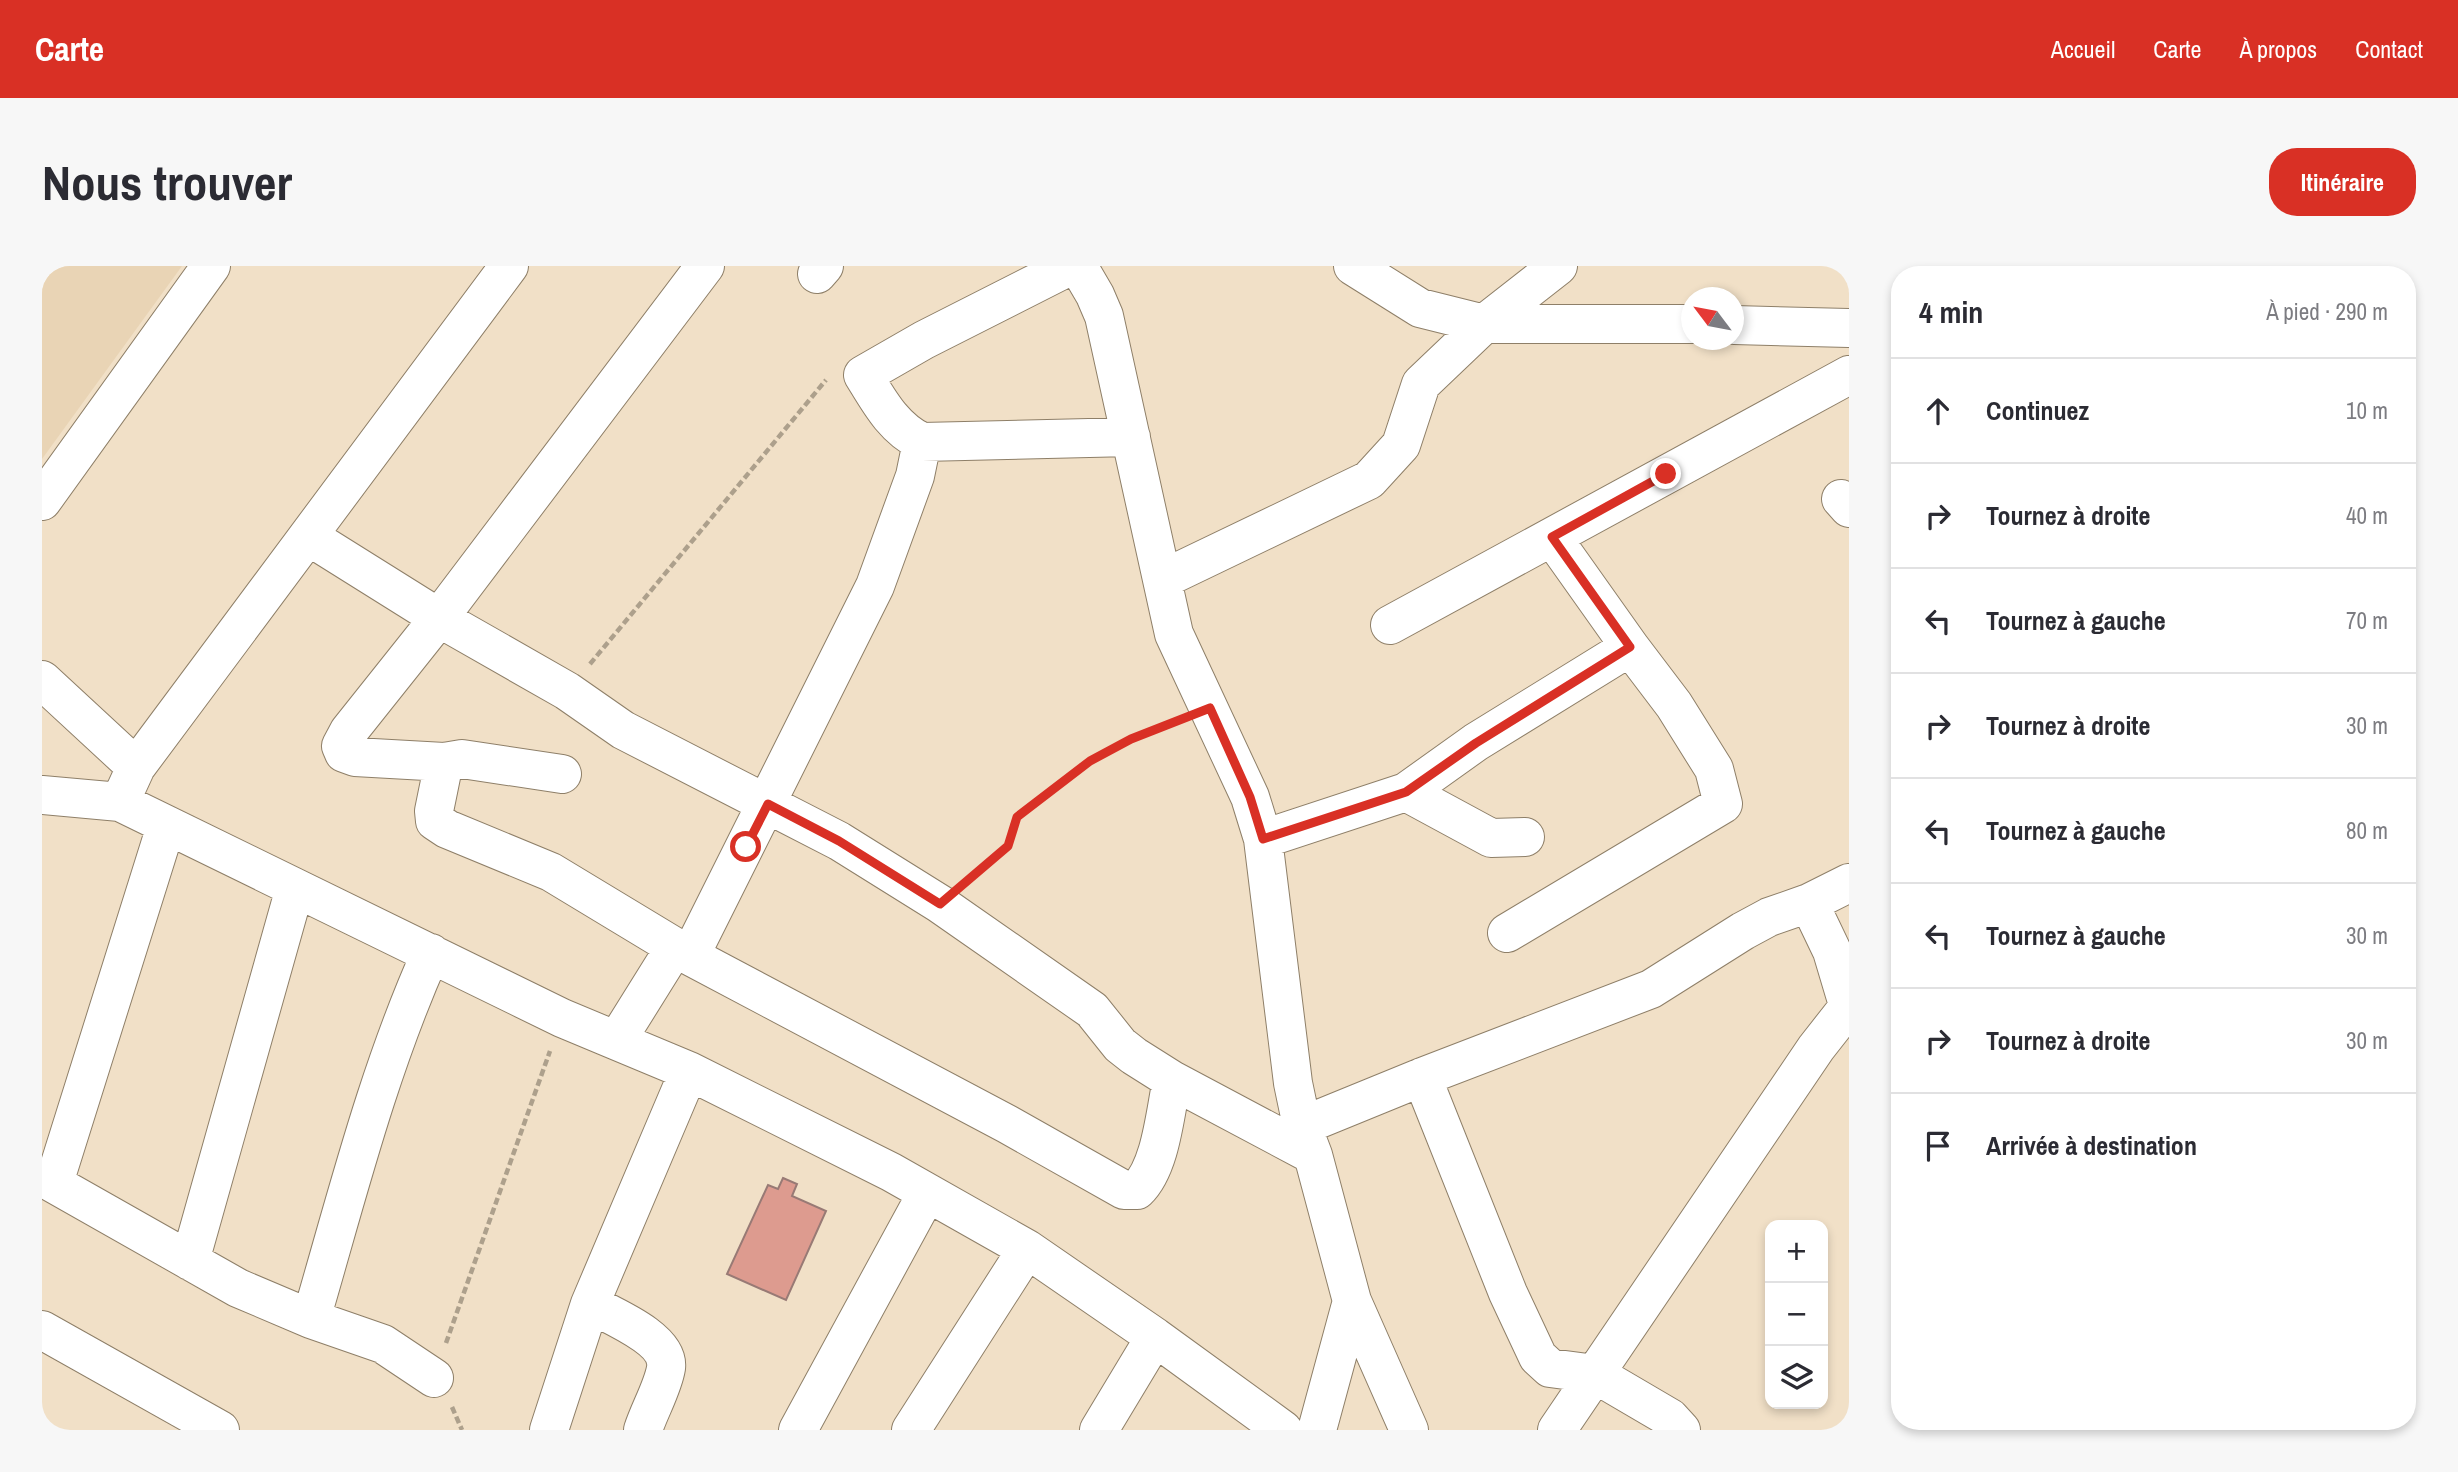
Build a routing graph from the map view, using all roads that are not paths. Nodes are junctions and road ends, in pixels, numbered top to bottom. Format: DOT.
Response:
graph roads {
  1 [pos="211,266"];
  2 [pos="509,266"];
  3 [pos="705,266"];
  4 [pos="1070,266"];
  5 [pos="1078,266"];
  6 [pos="1353,266"];
  7 [pos="1558,266"];
  8 [pos="1484,324"];
  9 [pos="1681,324"];
  10 [pos="1744,325"];
  11 [pos="1849,328"];
  12 [pos="1849,375"];
  13 [pos="1131,437"];
  14 [pos="922,442"];
  15 [pos="42,501"];
  16 [pos="308,536"];
  17 [pos="1552,537"];
  18 [pos="1163,579"];
  19 [pos="439,618"];
  20 [pos="1390,625"];
  21 [pos="1630,647"];
  22 [pos="42,680"];
  23 [pos="444,762"];
  24 [pos="136,767"];
  25 [pos="562,774"];
  26 [pos="1406,792"];
  27 [pos="42,794"];
  28 [pos="120,802"];
  29 [pos="768,804"];
  30 [pos="166,826"];
  31 [pos="1525,836"];
  32 [pos="1263,839"];
  33 [pos="1849,883"];
  34 [pos="295,888"];
  35 [pos="1809,903"];
  36 [pos="1507,933"];
  37 [pos="683,952"];
  38 [pos="431,953"];
  39 [pos="1849,1007"];
  40 [pos="617,1040"];
  41 [pos="689,1071"];
  42 [pos="1422,1077"];
  43 [pos="1172,1080"];
  44 [pos="1308,1141"];
  45 [pos="48,1180"];
  46 [pos="927,1193"];
  47 [pos="1027,1249"];
  48 [pos="190,1261"];
  49 [pos="1352,1301"];
  50 [pos="590,1304"];
  51 [pos="311,1319"];
  52 [pos="42,1330"];
  53 [pos="1155,1337"];
  54 [pos="1594,1374"];
  55 [pos="433,1378"];
  56 [pos="1264,1424"];
  57 [pos="811,1425"];
  58 [pos="220,1430"];
  59 [pos="549,1430"];
  60 [pos="643,1430"];
  61 [pos="911,1430"];
  62 [pos="1099,1430"];
  63 [pos="1317,1430"];
  64 [pos="1409,1430"];
  65 [pos="1557,1430"];
  66 [pos="1681,1430"];
  1 -- 15 [label="street"];
  2 -- 16 [label="street"];
  3 -- 19 [label="street"];
  4 -- 14 [label="street"];
  5 -- 13 [label="street"];
  6 -- 8 [label="street"];
  7 -- 8 [label="street"];
  8 -- 9 [label="street"];
  8 -- 18 [label="street"];
  10 -- 11 [label="street"];
  12 -- 17 [label="street"];
  13 -- 14 [label="street"];
  13 -- 18 [label="street"];
  14 -- 29 [label="street"];
  16 -- 19 [label="street"];
  16 -- 24 [label="street"];
  17 -- 20 [label="street"];
  17 -- 21 [label="street"];
  18 -- 32 [label="street"];
  19 -- 23 [label="street"];
  19 -- 29 [label="street"];
  21 -- 26 [label="street"];
  21 -- 36 [label="street"];
  22 -- 24 [label="street"];
  23 -- 25 [label="street"];
  23 -- 37 [label="street"];
  24 -- 28 [label="street"];
  26 -- 31 [label="street"];
  26 -- 32 [label="street"];
  27 -- 28 [label="street"];
  28 -- 30 [label="street"];
  29 -- 37 [label="street"];
  29 -- 43 [label="street"];
  30 -- 34 [label="street"];
  30 -- 45 [label="street"];
  32 -- 44 [label="street"];
  33 -- 35 [label="street"];
  34 -- 38 [label="street"];
  34 -- 48 [label="street"];
  35 -- 39 [label="street"];
  35 -- 42 [label="street"];
  37 -- 40 [label="street"];
  37 -- 43 [label="street"];
  38 -- 40 [label="street"];
  38 -- 51 [label="street"];
  39 -- 54 [label="street"];
  40 -- 41 [label="street"];
  41 -- 46 [label="street"];
  41 -- 50 [label="street"];
  42 -- 44 [label="street"];
  42 -- 54 [label="street"];
  43 -- 44 [label="street"];
  44 -- 49 [label="street"];
  45 -- 48 [label="street"];
  46 -- 47 [label="street"];
  46 -- 57 [label="street"];
  47 -- 53 [label="street"];
  47 -- 61 [label="street"];
  48 -- 51 [label="street"];
  49 -- 63 [label="street"];
  49 -- 64 [label="street"];
  50 -- 59 [label="street"];
  50 -- 60 [label="street"];
  51 -- 55 [label="street"];
  52 -- 58 [label="street"];
  53 -- 56 [label="street"];
  53 -- 62 [label="street"];
  54 -- 65 [label="street"];
  54 -- 66 [label="street"];
}
